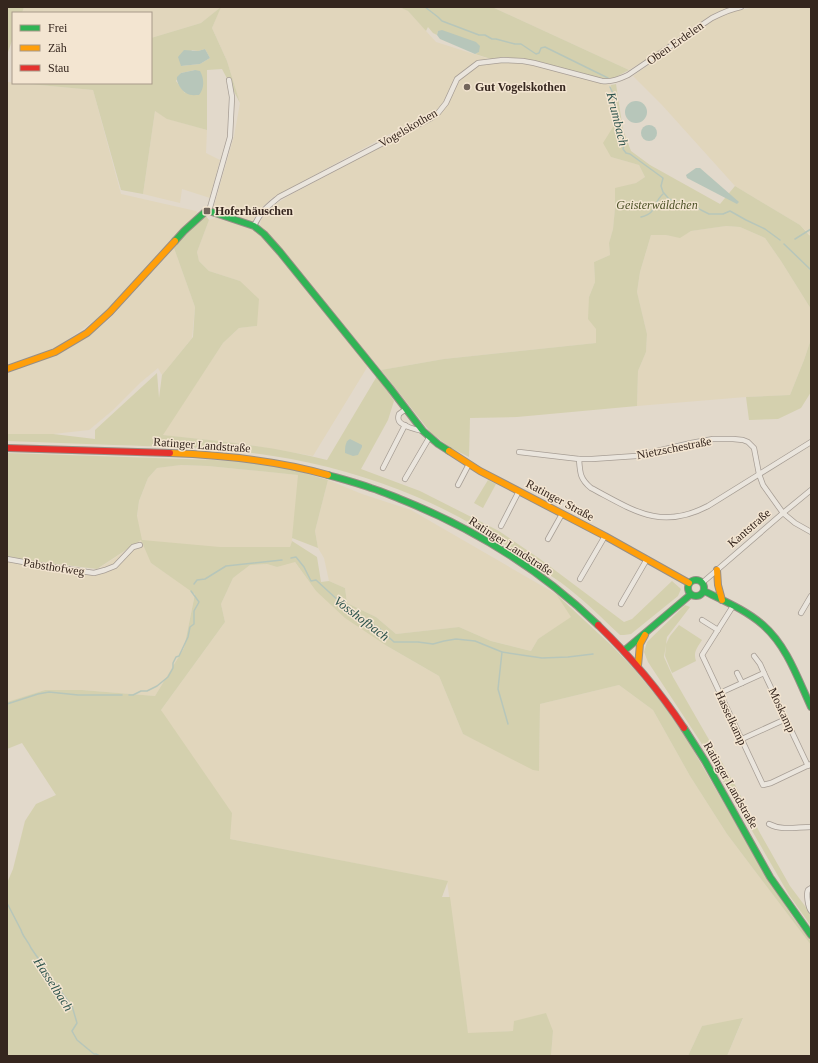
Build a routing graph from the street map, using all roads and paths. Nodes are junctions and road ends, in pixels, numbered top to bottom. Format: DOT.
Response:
graph roads {
  1 [pos="741,7"];
  2 [pos="229,80"];
  3 [pos="609,82"];
  4 [pos="209,211"];
  5 [pos="254,226"];
  6 [pos="7,369"];
  7 [pos="406,409"];
  8 [pos="405,426"];
  9 [pos="423,432"];
  10 [pos="429,438"];
  11 [pos="811,442"];
  12 [pos="7,448"];
  13 [pos="519,452"];
  14 [pos="579,459"];
  15 [pos="469,464"];
  16 [pos="382,468"];
  17 [pos="758,474"];
  18 [pos="405,479"];
  19 [pos="458,485"];
  20 [pos="811,490"];
  21 [pos="519,491"];
  22 [pos="783,513"];
  23 [pos="562,514"];
  24 [pos="500,526"];
  25 [pos="811,532"];
  26 [pos="605,536"];
  27 [pos="548,539"];
  28 [pos="140,545"];
  29 [pos="7,559"];
  30 [pos="647,559"];
  31 [pos="717,570"];
  32 [pos="580,579"];
  33 [pos="689,583"];
  34 [pos="702,583"];
  35 [pos="704,591"];
  36 [pos="690,595"];
  37 [pos="811,596"];
  38 [pos="722,600"];
  39 [pos="621,604"];
  40 [pos="733,606"];
  41 [pos="801,613"];
  42 [pos="702,620"];
  43 [pos="718,630"];
  44 [pos="647,632"];
  45 [pos="625,650"];
  46 [pos="754,656"];
  47 [pos="638,666"];
  48 [pos="737,673"];
  49 [pos="764,673"];
  50 [pos="742,683"];
  51 [pos="720,693"];
  52 [pos="811,707"];
  53 [pos="786,719"];
  54 [pos="742,739"];
  55 [pos="809,765"];
  56 [pos="770,824"];
  57 [pos="811,827"];
  58 [pos="811,888"];
  59 [pos="811,911"];
  60 [pos="811,935"];
  1 -- 3 [label="street, Oben Erdelen"];
  2 -- 4 [label="street"];
  3 -- 5 [label="street, Vogelskothen"];
  4 -- 5 [label="street"];
  4 -- 6 [label="street"];
  5 -- 7 [label="street, Ratinger Straße"];
  7 -- 8 [label="street"];
  7 -- 9 [label="street, Ratinger Straße"];
  8 -- 9 [label="street, Ratinger Straße"];
  8 -- 16 [label="street"];
  9 -- 10 [label="street, Ratinger Straße"];
  10 -- 15 [label="street, Ratinger Straße"];
  10 -- 18 [label="street"];
  11 -- 17 [label="street"];
  12 -- 45 [label="street, Ratinger Landstraße"];
  13 -- 14 [label="street, Nietzschestraße"];
  14 -- 17 [label="street, Nietzschestraße"];
  14 -- 17 [label="street"];
  15 -- 19 [label="street"];
  15 -- 21 [label="street, Ratinger Straße"];
  17 -- 22 [label="street, Nietzschestraße"];
  20 -- 22 [label="street, Kantstraße"];
  21 -- 23 [label="street, Ratinger Straße"];
  21 -- 24 [label="street"];
  22 -- 25 [label="street, Nietzschestraße"];
  22 -- 31 [label="street, Kantstraße"];
  23 -- 26 [label="street, Ratinger Straße"];
  23 -- 27 [label="street"];
  26 -- 30 [label="street, Ratinger Straße"];
  26 -- 32 [label="street"];
  28 -- 29 [label="street, Pabsthofweg"];
  30 -- 33 [label="street, Ratinger Straße"];
  30 -- 39 [label="street"];
  31 -- 34 [label="street, Kantstraße"];
  31 -- 38 [label="street"];
  33 -- 34 [label="street"];
  33 -- 36 [label="street"];
  34 -- 35 [label="street"];
  35 -- 36 [label="street"];
  35 -- 38 [label="street"];
  36 -- 44 [label="street"];
  37 -- 41 [label="street"];
  38 -- 40 [label="street"];
  40 -- 43 [label="street, Hasselkamp"];
  40 -- 52 [label="street"];
  42 -- 43 [label="street"];
  43 -- 51 [label="street, Hasselkamp"];
  44 -- 45 [label="street"];
  44 -- 47 [label="street"];
  45 -- 47 [label="street, Ratinger Landstraße"];
  46 -- 49 [label="street, Moskamp"];
  47 -- 60 [label="street, Ratinger Landstraße"];
  48 -- 50 [label="street"];
  49 -- 50 [label="street"];
  49 -- 53 [label="street, Moskamp"];
  50 -- 51 [label="street"];
  51 -- 54 [label="street, Hasselkamp"];
  53 -- 54 [label="street"];
  53 -- 55 [label="street, Moskamp"];
  54 -- 55 [label="street, Hasselkamp"];
  56 -- 57 [label="street"];
  58 -- 59 [label="street"];
}
